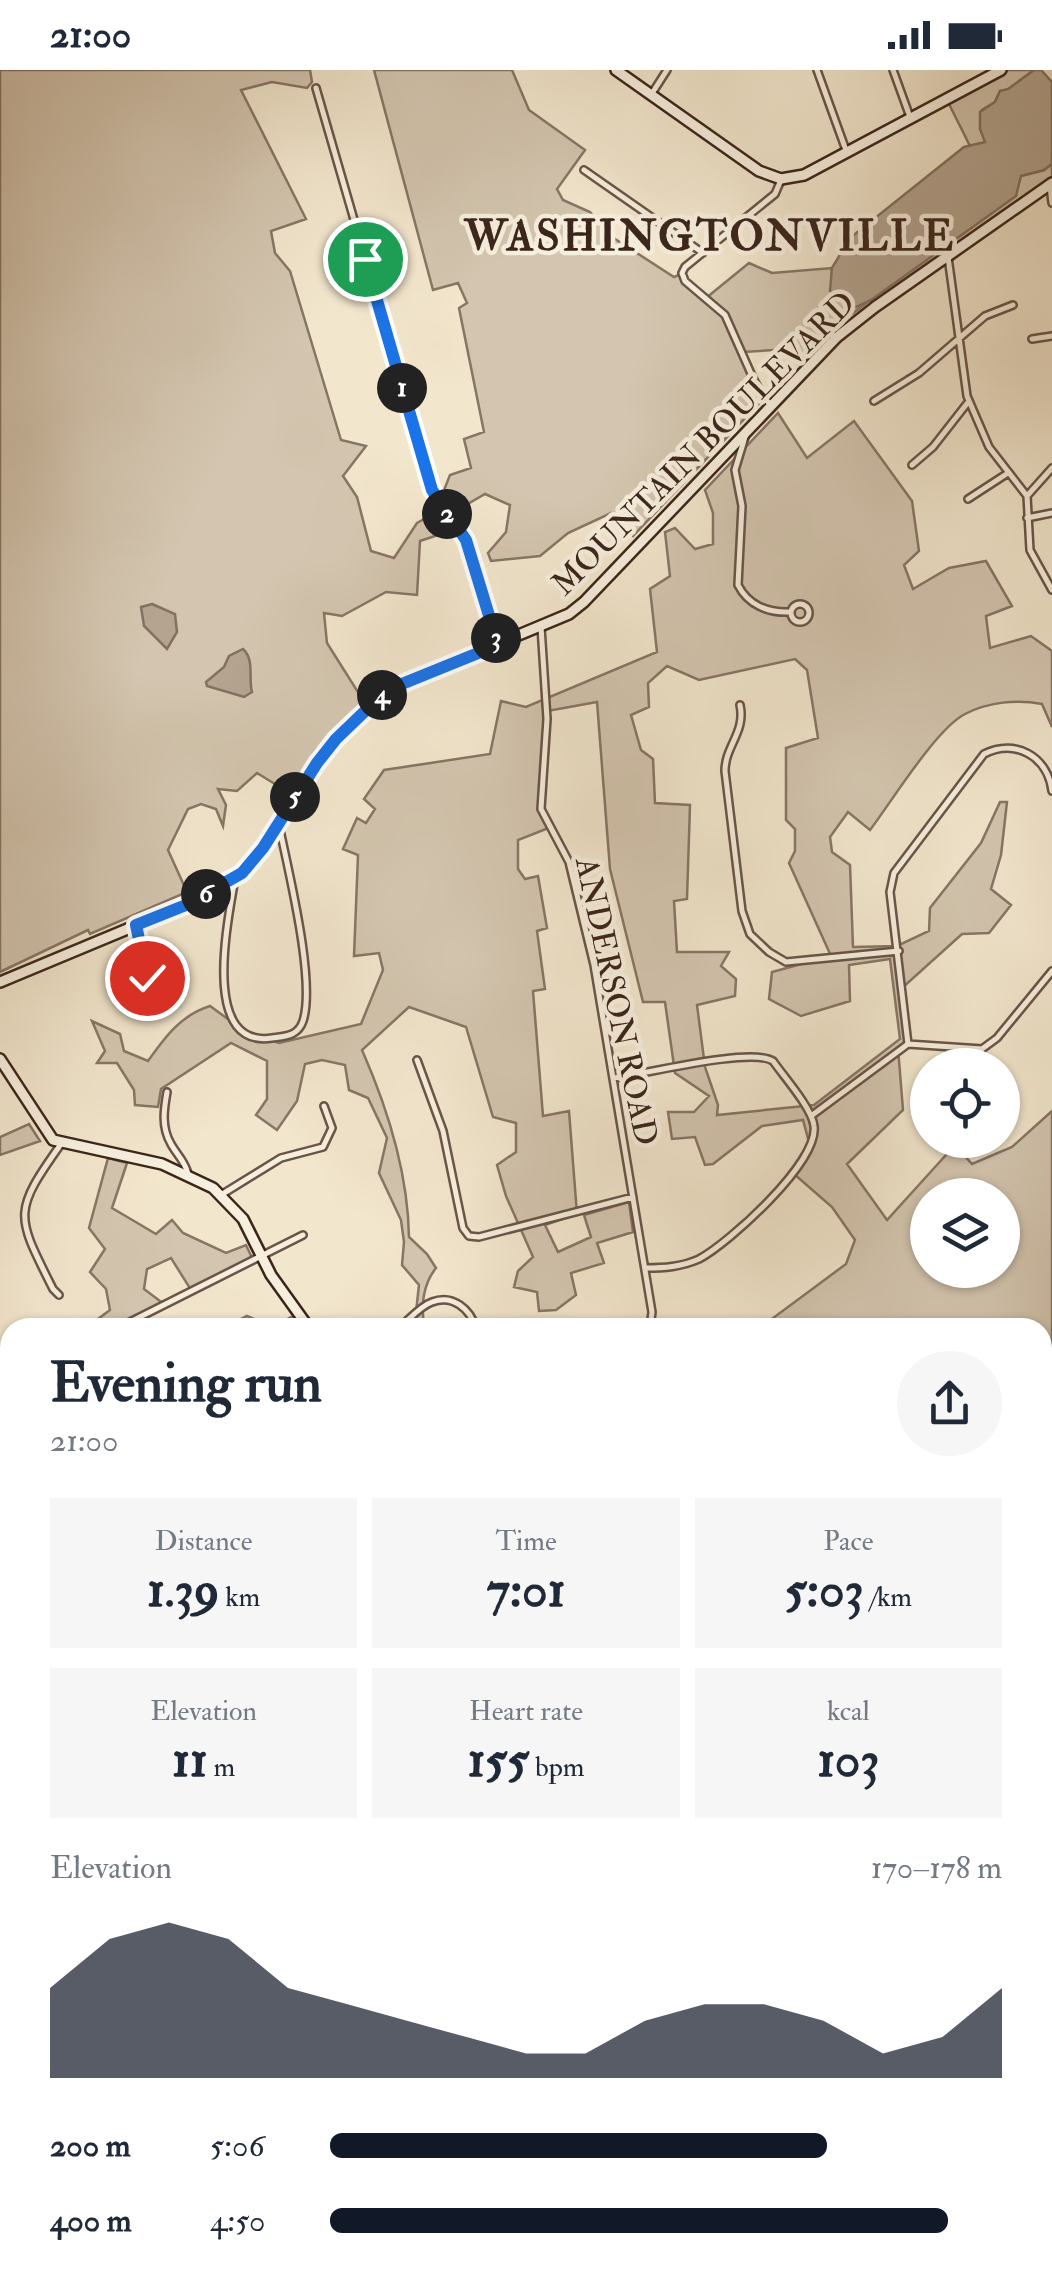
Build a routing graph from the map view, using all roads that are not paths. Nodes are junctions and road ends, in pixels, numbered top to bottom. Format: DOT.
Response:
graph roads {
  1 [pos="616,70"];
  2 [pos="668,70"];
  3 [pos="817,70"];
  4 [pos="893,70"];
  5 [pos="996,71"];
  6 [pos="316,88"];
  7 [pos="651,96"];
  8 [pos="910,117"];
  9 [pos="847,152"];
  10 [pos="584,170"];
  11 [pos="781,179"];
  12 [pos="1051,184"];
  13 [pos="1052,203"];
  14 [pos="703,253"];
  15 [pos="948,256"];
  16 [pos="1013,305"];
  17 [pos="1052,336"];
  18 [pos="1032,339"];
  19 [pos="958,340"];
  20 [pos="874,401"];
  21 [pos="969,401"];
  22 [pos="771,406"];
  23 [pos="748,429"];
  24 [pos="718,460"];
  25 [pos="912,465"];
  26 [pos="1052,468"];
  27 [pos="735,470"];
  28 [pos="1008,473"];
  29 [pos="1027,496"];
  30 [pos="968,499"];
  31 [pos="1052,514"];
  32 [pos="1027,518"];
  33 [pos="1052,590"];
  34 [pos="790,612"];
  35 [pos="541,627"];
  36 [pos="498,645"];
  37 [pos="740,705"];
  38 [pos="1052,791"];
  39 [pos="279,822"];
  40 [pos="235,878"];
  41 [pos="136,925"];
  42 [pos="899,951"];
  43 [pos="1052,971"];
  44 [pos="0,982"];
  45 [pos="144,1002"];
  46 [pos="908,1044"];
  47 [pos="0,1059"];
  48 [pos="417,1060"];
  49 [pos="614,1078"];
  50 [pos="168,1092"];
  51 [pos="324,1106"];
  52 [pos="811,1116"];
  53 [pos="60,1144"];
  54 [pos="188,1174"];
  55 [pos="221,1196"];
  56 [pos="633,1196"];
  57 [pos="303,1235"];
  58 [pos="262,1255"];
  59 [pos="645,1268"];
  60 [pos="59,1296"];
  61 [pos="138,1318"];
  62 [pos="302,1318"];
  63 [pos="410,1318"];
  64 [pos="471,1318"];
  65 [pos="651,1318"];
  1 -- 7 [label="street"];
  2 -- 7 [label="street"];
  3 -- 9 [label="street"];
  4 -- 8 [label="street"];
  5 -- 8 [label="street"];
  6 -- 36 [label="street"];
  7 -- 11 [label="street"];
  8 -- 9 [label="street"];
  9 -- 11 [label="street"];
  10 -- 14 [label="street"];
  11 -- 14 [label="street"];
  12 -- 13 [label="street"];
  12 -- 15 [label="street, MOUNTAIN BOULEVARD"];
  14 -- 22 [label="street"];
  15 -- 19 [label="street"];
  15 -- 22 [label="street, MOUNTAIN BOULEVARD"];
  16 -- 19 [label="street"];
  17 -- 18 [label="street"];
  19 -- 20 [label="street"];
  19 -- 21 [label="street"];
  21 -- 25 [label="street"];
  21 -- 28 [label="street"];
  22 -- 23 [label="street, MOUNTAIN BOULEVARD"];
  23 -- 24 [label="street, MOUNTAIN BOULEVARD"];
  23 -- 27 [label="street"];
  24 -- 27 [label="street"];
  24 -- 35 [label="street, MOUNTAIN BOULEVARD"];
  26 -- 29 [label="street"];
  27 -- 34 [label="street"];
  28 -- 29 [label="street"];
  28 -- 30 [label="street"];
  29 -- 32 [label="street"];
  31 -- 32 [label="street"];
  32 -- 33 [label="street"];
  35 -- 36 [label="street, MOUNTAIN BOULEVARD"];
  35 -- 49 [label="street, ANDERSON ROAD"];
  36 -- 39 [label="street, MOUNTAIN BOULEVARD"];
  37 -- 42 [label="street"];
  38 -- 42 [label="street"];
  39 -- 40 [label="street, MOUNTAIN BOULEVARD"];
  39 -- 40 [label="street"];
  40 -- 41 [label="street, MOUNTAIN BOULEVARD"];
  41 -- 44 [label="street, MOUNTAIN BOULEVARD"];
  41 -- 45 [label="street"];
  42 -- 46 [label="street"];
  43 -- 46 [label="street"];
  46 -- 52 [label="street"];
  47 -- 53 [label="street"];
  48 -- 56 [label="street"];
  49 -- 52 [label="street"];
  49 -- 56 [label="street, ANDERSON ROAD"];
  50 -- 54 [label="street"];
  51 -- 55 [label="street"];
  52 -- 59 [label="street"];
  53 -- 54 [label="street"];
  53 -- 60 [label="street"];
  54 -- 55 [label="street"];
  55 -- 58 [label="street"];
  56 -- 59 [label="street, ANDERSON ROAD"];
  57 -- 58 [label="street"];
  58 -- 61 [label="street"];
  58 -- 62 [label="street"];
  59 -- 65 [label="street, ANDERSON ROAD"];
  63 -- 64 [label="street"];
}
